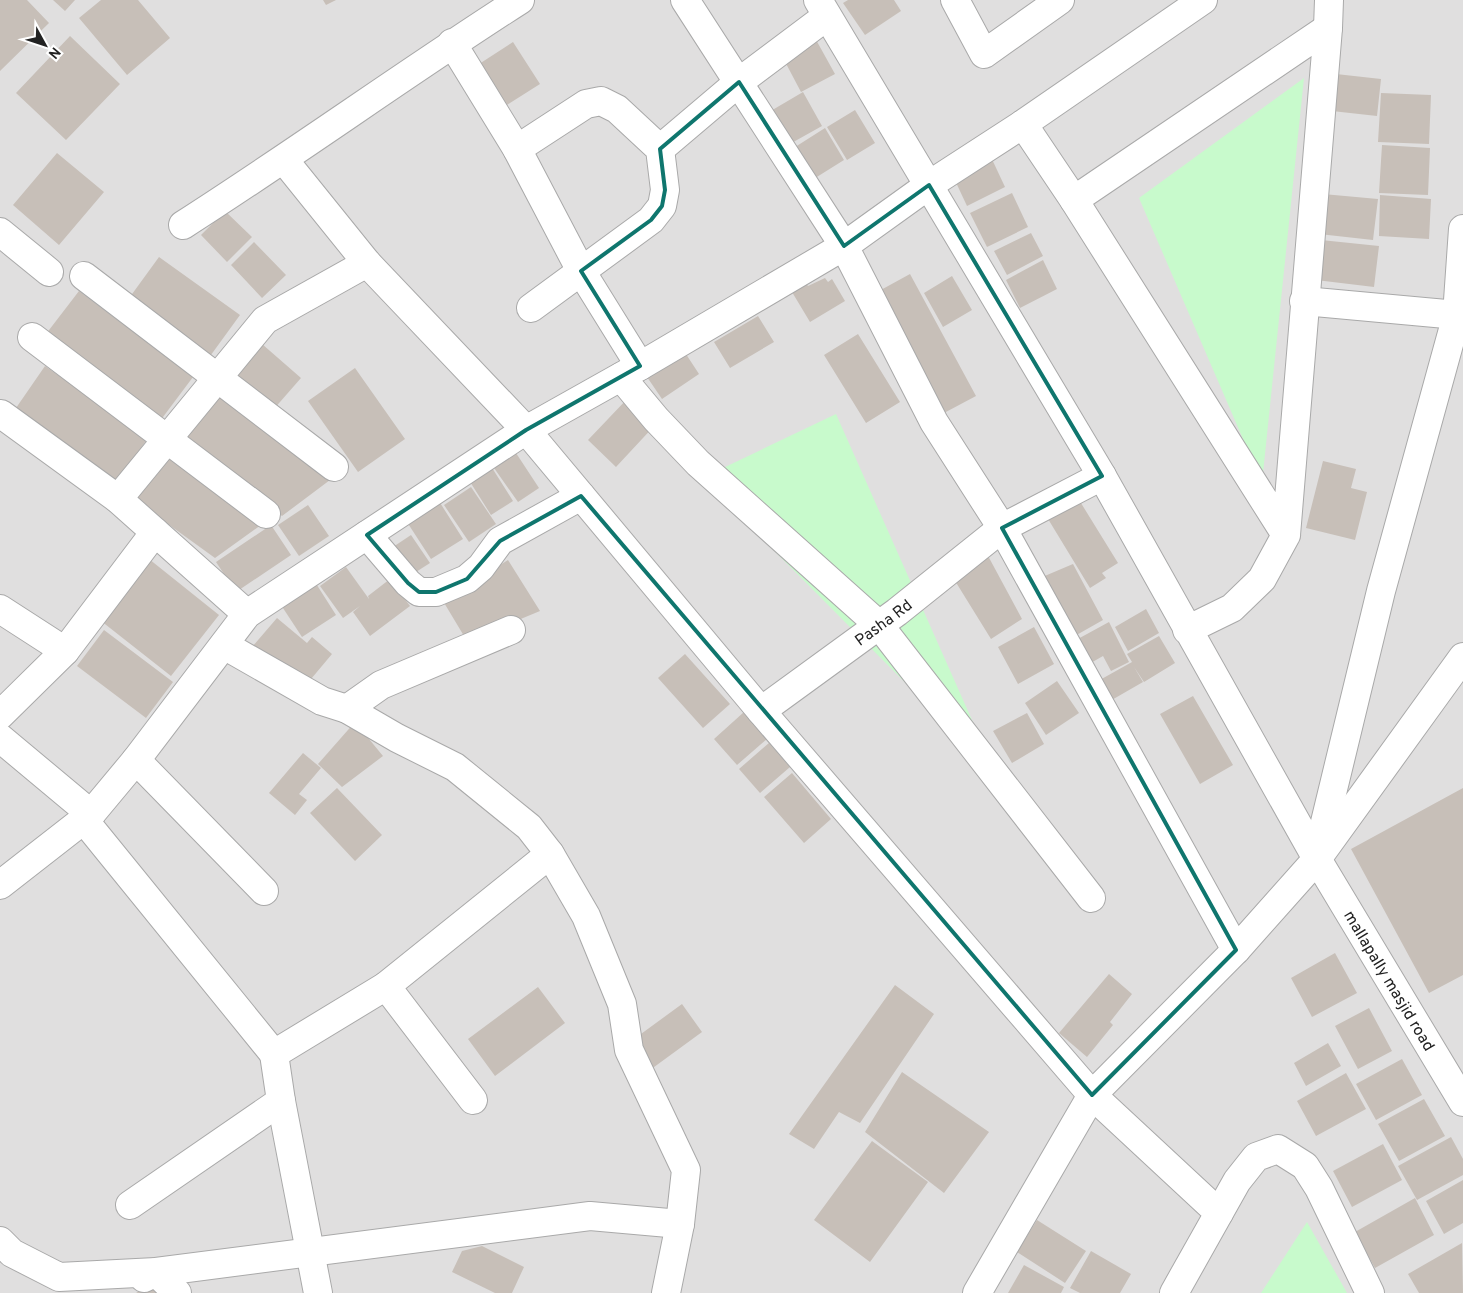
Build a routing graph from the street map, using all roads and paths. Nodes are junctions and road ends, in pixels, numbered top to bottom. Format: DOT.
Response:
graph roads {
  1 [pos="520,0"];
  2 [pos="685,0"];
  3 [pos="955,0"];
  4 [pos="1060,0"];
  5 [pos="1203,0"];
  6 [pos="1328,0"];
  7 [pos="823,8"];
  8 [pos="1328,28"];
  9 [pos="452,43"];
  10 [pos="739,82"];
  11 [pos="1023,124"];
  12 [pos="660,148"];
  13 [pos="517,149"];
  14 [pos="284,160"];
  15 [pos="929,185"];
  16 [pos="1074,200"];
  17 [pos="183,225"];
  18 [pos="0,232"];
  19 [pos="1463,236"];
  20 [pos="844,246"];
  21 [pos="367,263"];
  22 [pos="581,271"];
  23 [pos="49,272"];
  24 [pos="84,276"];
  25 [pos="1304,301"];
  26 [pos="531,308"];
  27 [pos="1457,315"];
  28 [pos="32,337"];
  29 [pos="631,372"];
  30 [pos="218,377"];
  31 [pos="1,414"];
  32 [pos="526,430"];
  33 [pos="168,439"];
  34 [pos="334,467"];
  35 [pos="1102,476"];
  36 [pos="581,496"];
  37 [pos="118,499"];
  38 [pos="266,514"];
  39 [pos="1002,528"];
  40 [pos="156,532"];
  41 [pos="367,535"];
  42 [pos="1286,535"];
  43 [pos="0,608"];
  44 [pos="247,614"];
  45 [pos="879,625"];
  46 [pos="511,630"];
  47 [pos="1187,630"];
  48 [pos="224,645"];
  49 [pos="65,651"];
  50 [pos="1463,656"];
  51 [pos="347,709"];
  52 [pos="762,711"];
  53 [pos="0,715"];
  54 [pos="0,738"];
  55 [pos="136,760"];
  56 [pos="87,817"];
  57 [pos="550,854"];
  58 [pos="1317,858"];
  59 [pos="0,885"];
  60 [pos="264,891"];
  61 [pos="1091,898"];
  62 [pos="1236,950"];
  63 [pos="386,986"];
  64 [pos="274,1054"];
  65 [pos="1092,1095"];
  66 [pos="473,1100"];
  67 [pos="281,1101"];
  68 [pos="1463,1102"];
  69 [pos="130,1205"];
  70 [pos="1219,1213"];
  71 [pos="680,1224"];
  72 [pos="0,1241"];
  73 [pos="311,1252"];
  74 [pos="156,1272"];
  75 [pos="116,1293"];
  76 [pos="177,1293"];
  77 [pos="318,1293"];
  78 [pos="666,1293"];
  79 [pos="977,1293"];
  80 [pos="1174,1293"];
  81 [pos="1370,1293"];
  1 -- 9 [label="street"];
  2 -- 10 [label="street"];
  3 -- 4 [label="street"];
  5 -- 11 [label="street"];
  6 -- 8 [label="street"];
  7 -- 10 [label="street"];
  7 -- 15 [label="street, mallapally masjid road"];
  8 -- 16 [label="street"];
  8 -- 25 [label="street"];
  9 -- 13 [label="street"];
  9 -- 14 [label="street"];
  10 -- 12 [label="street"];
  10 -- 20 [label="street"];
  11 -- 15 [label="street"];
  11 -- 16 [label="street"];
  12 -- 13 [label="street"];
  12 -- 22 [label="street"];
  13 -- 22 [label="street"];
  14 -- 17 [label="street"];
  14 -- 21 [label="street"];
  15 -- 20 [label="street"];
  15 -- 35 [label="street, mallapally masjid road"];
  16 -- 42 [label="street"];
  18 -- 23 [label="street"];
  19 -- 27 [label="street"];
  20 -- 29 [label="street"];
  20 -- 39 [label="street"];
  21 -- 30 [label="street"];
  21 -- 32 [label="street"];
  22 -- 26 [label="street"];
  22 -- 29 [label="street"];
  24 -- 30 [label="street"];
  25 -- 27 [label="street"];
  25 -- 42 [label="street"];
  27 -- 58 [label="street"];
  28 -- 33 [label="street"];
  29 -- 32 [label="street"];
  29 -- 45 [label="street"];
  30 -- 33 [label="street"];
  30 -- 34 [label="street"];
  31 -- 37 [label="street"];
  32 -- 36 [label="street"];
  32 -- 41 [label="street"];
  33 -- 37 [label="street"];
  33 -- 38 [label="street"];
  35 -- 39 [label="street, Pasha Rd"];
  35 -- 47 [label="street, mallapally masjid road"];
  36 -- 41 [label="street"];
  36 -- 52 [label="street"];
  37 -- 40 [label="street"];
  39 -- 45 [label="street, Pasha Rd"];
  39 -- 62 [label="street"];
  40 -- 44 [label="street"];
  40 -- 49 [label="street"];
  41 -- 44 [label="street"];
  42 -- 47 [label="street"];
  43 -- 49 [label="street"];
  44 -- 48 [label="street"];
  45 -- 52 [label="street, Pasha Rd"];
  45 -- 61 [label="street"];
  46 -- 51 [label="street"];
  47 -- 58 [label="street, mallapally masjid road"];
  48 -- 51 [label="street"];
  48 -- 55 [label="street"];
  49 -- 53 [label="street"];
  50 -- 58 [label="street"];
  51 -- 57 [label="street"];
  52 -- 65 [label="street"];
  54 -- 56 [label="street"];
  55 -- 56 [label="street"];
  55 -- 60 [label="street"];
  56 -- 59 [label="street"];
  56 -- 64 [label="street"];
  57 -- 63 [label="street"];
  57 -- 71 [label="street"];
  58 -- 62 [label="street"];
  58 -- 68 [label="street, mallapally masjid road"];
  62 -- 65 [label="street"];
  63 -- 64 [label="street"];
  63 -- 66 [label="street"];
  64 -- 67 [label="street"];
  65 -- 70 [label="street"];
  65 -- 79 [label="street"];
  67 -- 69 [label="street"];
  67 -- 73 [label="street"];
  70 -- 80 [label="street"];
  70 -- 81 [label="street"];
  71 -- 73 [label="street"];
  71 -- 78 [label="street"];
  72 -- 74 [label="street"];
  73 -- 74 [label="street"];
  73 -- 77 [label="street"];
  74 -- 75 [label="street"];
  74 -- 76 [label="street"];
}
